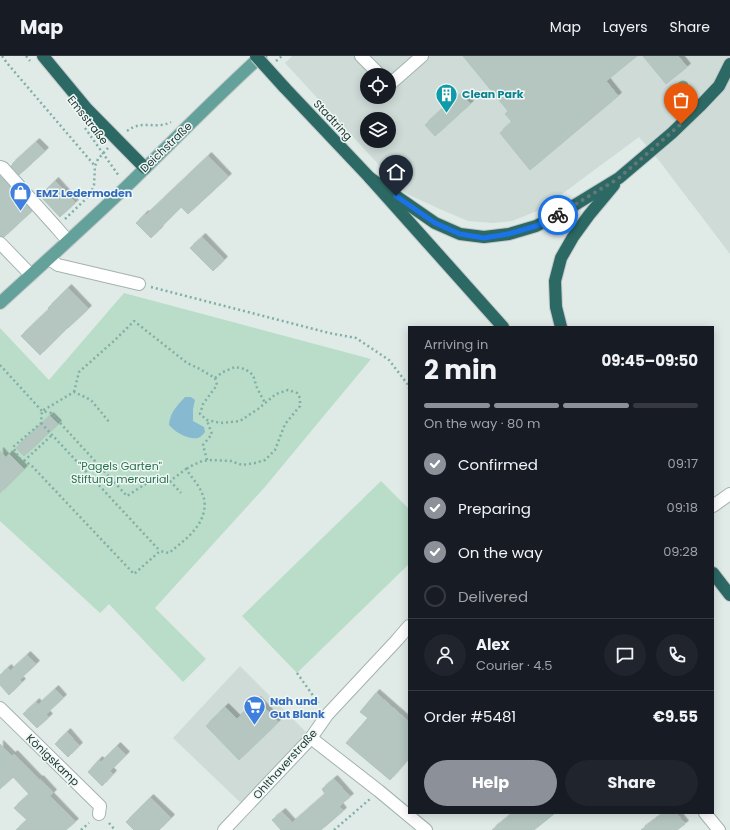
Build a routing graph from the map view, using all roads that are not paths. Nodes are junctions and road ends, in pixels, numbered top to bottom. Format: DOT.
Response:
graph roads {
  1 [pos="43,56"];
  2 [pos="256,56"];
  3 [pos="261,56"];
  4 [pos="361,56"];
  5 [pos="422,56"];
  6 [pos="730,64"];
  7 [pos="373,68"];
  8 [pos="396,79"];
  9 [pos="0,167"];
  10 [pos="145,168"];
  11 [pos="370,178"];
  12 [pos="619,178"];
  13 [pos="68,241"];
  14 [pos="0,243"];
  15 [pos="49,259"];
  16 [pos="31,275"];
  17 [pos="139,284"];
  18 [pos="0,303"];
  19 [pos="502,326"];
  20 [pos="561,326"];
  21 [pos="730,494"];
  22 [pos="714,505"];
  23 [pos="714,574"];
  24 [pos="730,595"];
  25 [pos="408,627"];
  26 [pos="0,708"];
  27 [pos="312,738"];
  28 [pos="99,814"];
  29 [pos="707,814"];
  30 [pos="224,830"];
  31 [pos="426,830"];
  32 [pos="719,830"];
  1 -- 10 [label="highway"];
  2 -- 11 [label="highway, Stadtring, bridge"];
  3 -- 10 [label="main road, Deichstraße"];
  4 -- 7 [label="street"];
  5 -- 8 [label="street"];
  6 -- 12 [label="highway"];
  9 -- 13 [label="street"];
  10 -- 13 [label="main road, Deichstraße"];
  11 -- 12 [label="highway"];
  11 -- 19 [label="highway, Stadtring"];
  12 -- 20 [label="highway"];
  13 -- 15 [label="main road, Deichstraße"];
  14 -- 16 [label="street"];
  15 -- 16 [label="main road, Deichstraße"];
  15 -- 17 [label="street"];
  16 -- 18 [label="main road, Deichstraße"];
  21 -- 22 [label="street"];
  23 -- 24 [label="highway"];
  25 -- 27 [label="street, Ohlthaverstraße"];
  26 -- 28 [label="street, Königskamp"];
  27 -- 30 [label="street, Ohlthaverstraße"];
  27 -- 31 [label="street"];
  29 -- 32 [label="street"];
}
